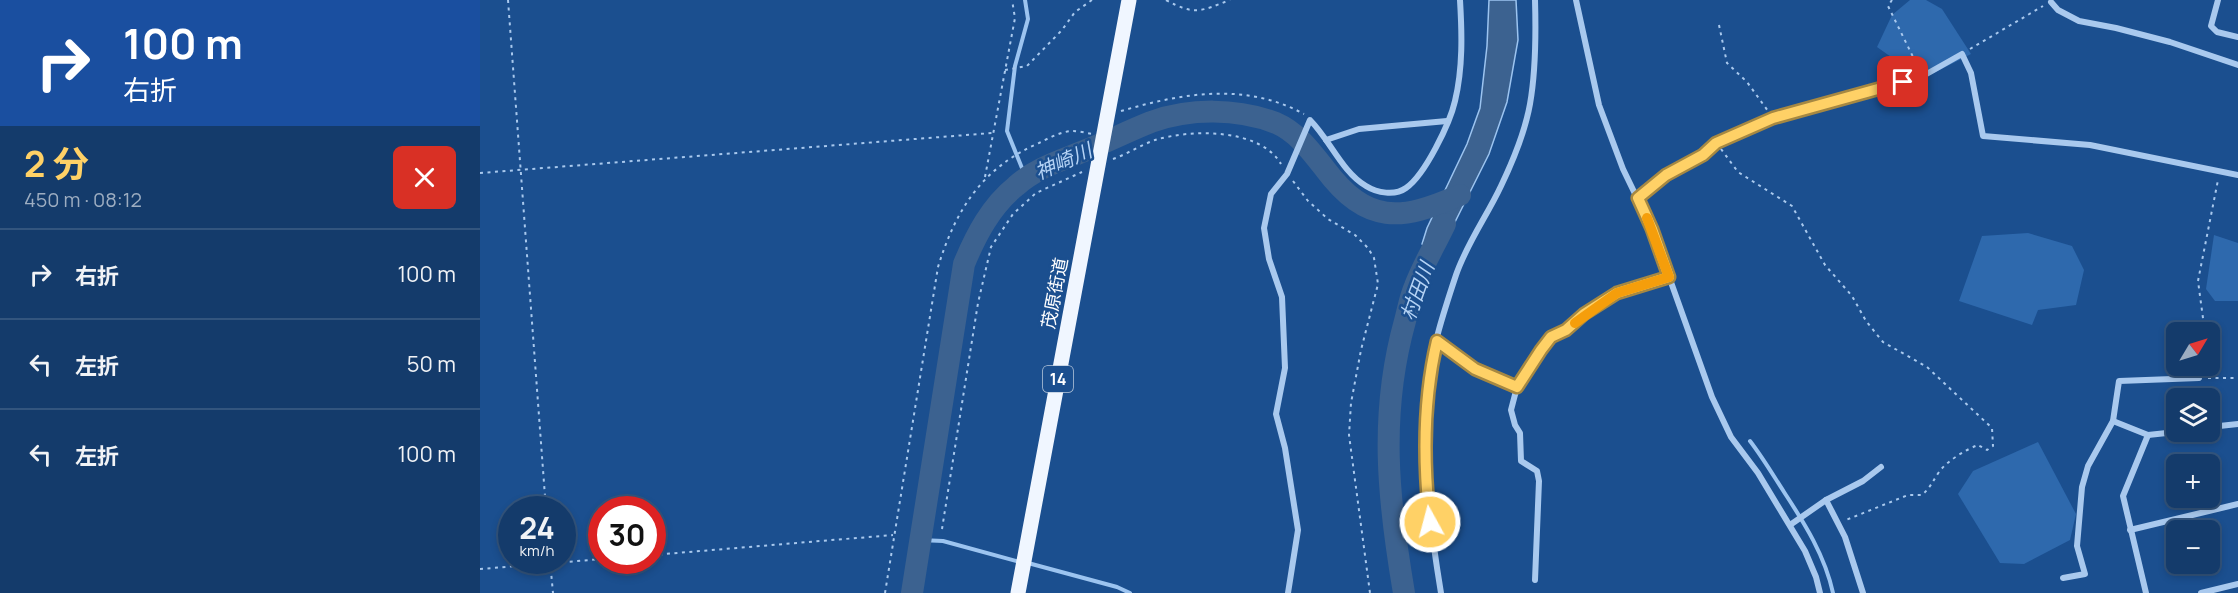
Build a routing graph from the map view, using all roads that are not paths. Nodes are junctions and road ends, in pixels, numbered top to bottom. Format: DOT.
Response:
graph roads {
  1 [pos="1129,0"];
  2 [pos="1460,0"];
  3 [pos="1535,0"];
  4 [pos="1576,0"];
  5 [pos="2218,0"];
  6 [pos="2050,2"];
  7 [pos="2238,37"];
  8 [pos="2238,65"];
  9 [pos="1448,121"];
  10 [pos="1326,140"];
  11 [pos="2238,173"];
  12 [pos="1638,198"];
  13 [pos="1669,277"];
  14 [pos="1437,341"];
  15 [pos="2199,378"];
  16 [pos="1517,387"];
  17 [pos="2113,421"];
  18 [pos="2238,424"];
  19 [pos="2220,427"];
  20 [pos="2166,433"];
  21 [pos="2148,435"];
  22 [pos="1881,466"];
  23 [pos="1826,500"];
  24 [pos="2238,504"];
  25 [pos="1790,525"];
  26 [pos="2130,530"];
  27 [pos="2063,578"];
  28 [pos="1535,580"];
  29 [pos="2238,584"];
  30 [pos="1018,593"];
  31 [pos="1288,593"];
  32 [pos="1442,593"];
  33 [pos="1820,593"];
  34 [pos="1863,593"];
  35 [pos="2146,593"];
  36 [pos="2201,593"];
  1 -- 30 [label="main road, 茂原街道 / 14"];
  2 -- 9 [label="street"];
  3 -- 14 [label="street"];
  4 -- 12 [label="street"];
  5 -- 7 [label="street"];
  6 -- 8 [label="street"];
  9 -- 10 [label="street"];
  9 -- 10 [label="street"];
  10 -- 31 [label="street"];
  11 -- 12 [label="street"];
  12 -- 13 [label="street"];
  13 -- 16 [label="street"];
  13 -- 25 [label="street"];
  14 -- 16 [label="street"];
  14 -- 32 [label="street"];
  15 -- 17 [label="street"];
  16 -- 28 [label="street"];
  17 -- 21 [label="street"];
  17 -- 27 [label="street"];
  18 -- 19 [label="street"];
  20 -- 21 [label="street"];
  21 -- 26 [label="street"];
  22 -- 23 [label="street"];
  23 -- 25 [label="street"];
  23 -- 34 [label="street"];
  24 -- 26 [label="street"];
  25 -- 33 [label="street"];
  26 -- 35 [label="street"];
  29 -- 36 [label="street"];
}
